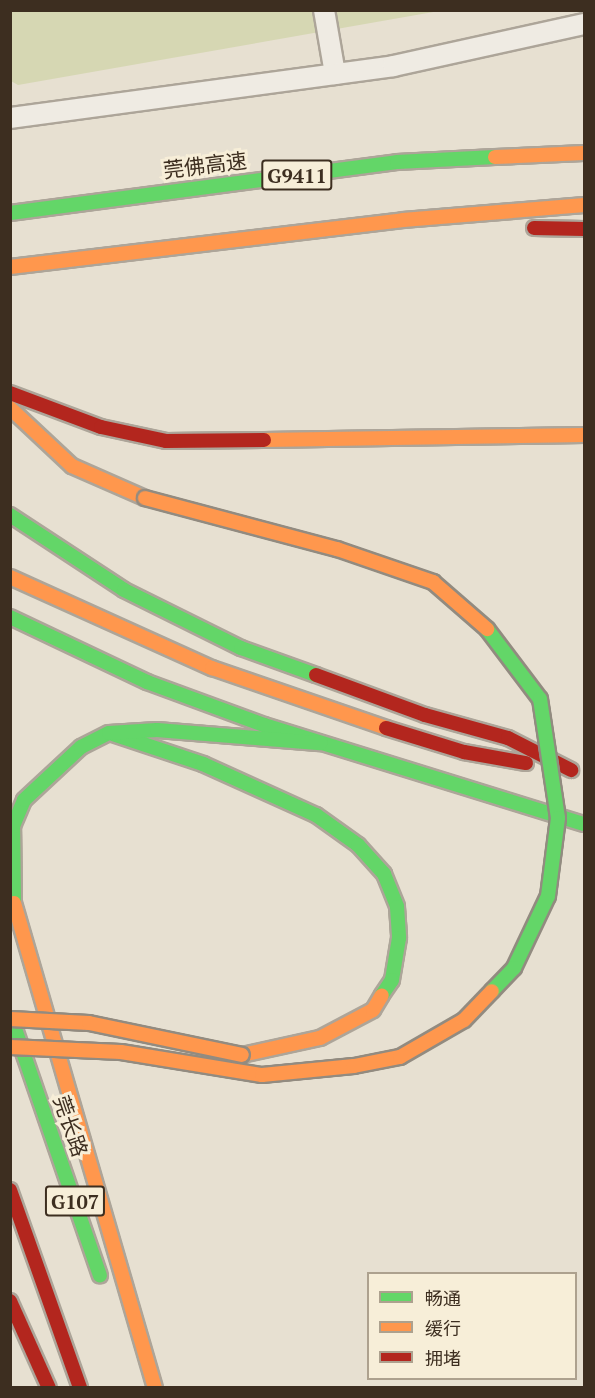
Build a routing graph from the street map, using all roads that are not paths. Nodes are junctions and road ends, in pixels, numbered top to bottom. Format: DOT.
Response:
graph roads {
  1 [pos="324,10"];
  2 [pos="585,24"];
  3 [pos="335,74"];
  4 [pos="10,118"];
  5 [pos="543,140"];
  6 [pos="585,153"];
  7 [pos="398,162"];
  8 [pos="585,205"];
  9 [pos="10,213"];
  10 [pos="403,220"];
  11 [pos="585,229"];
  12 [pos="10,267"];
  13 [pos="10,393"];
  14 [pos="10,408"];
  15 [pos="585,435"];
  16 [pos="10,515"];
  17 [pos="10,576"];
  18 [pos="10,616"];
  19 [pos="110,733"];
  20 [pos="320,743"];
  21 [pos="578,770"];
  22 [pos="585,824"];
  23 [pos="10,1017"];
  24 [pos="10,1047"];
  25 [pos="10,1190"];
  26 [pos="104,1286"];
  27 [pos="10,1301"];
  28 [pos="49,1388"];
  29 [pos="80,1388"];
  30 [pos="155,1388"];
  1 -- 3 [label="street"];
  2 -- 3 [label="street"];
  3 -- 4 [label="street"];
  5 -- 7 [label="main road"];
  6 -- 7 [label="main road, 莞佛高速 / G9411"];
  7 -- 9 [label="main road, 莞佛高速 / G9411"];
  8 -- 10 [label="main road"];
  10 -- 11 [label="main road"];
  10 -- 12 [label="main road"];
  13 -- 15 [label="main road"];
  14 -- 24 [label="main road, bridge"];
  16 -- 21 [label="main road"];
  17 -- 21 [label="main road"];
  18 -- 20 [label="main road"];
  19 -- 20 [label="main road"];
  19 -- 23 [label="main road, bridge"];
  19 -- 30 [label="main road"];
  20 -- 22 [label="main road"];
  23 -- 26 [label="main road, 莞长路 / G107"];
  25 -- 29 [label="main road, G107"];
  27 -- 28 [label="main road"];
}
